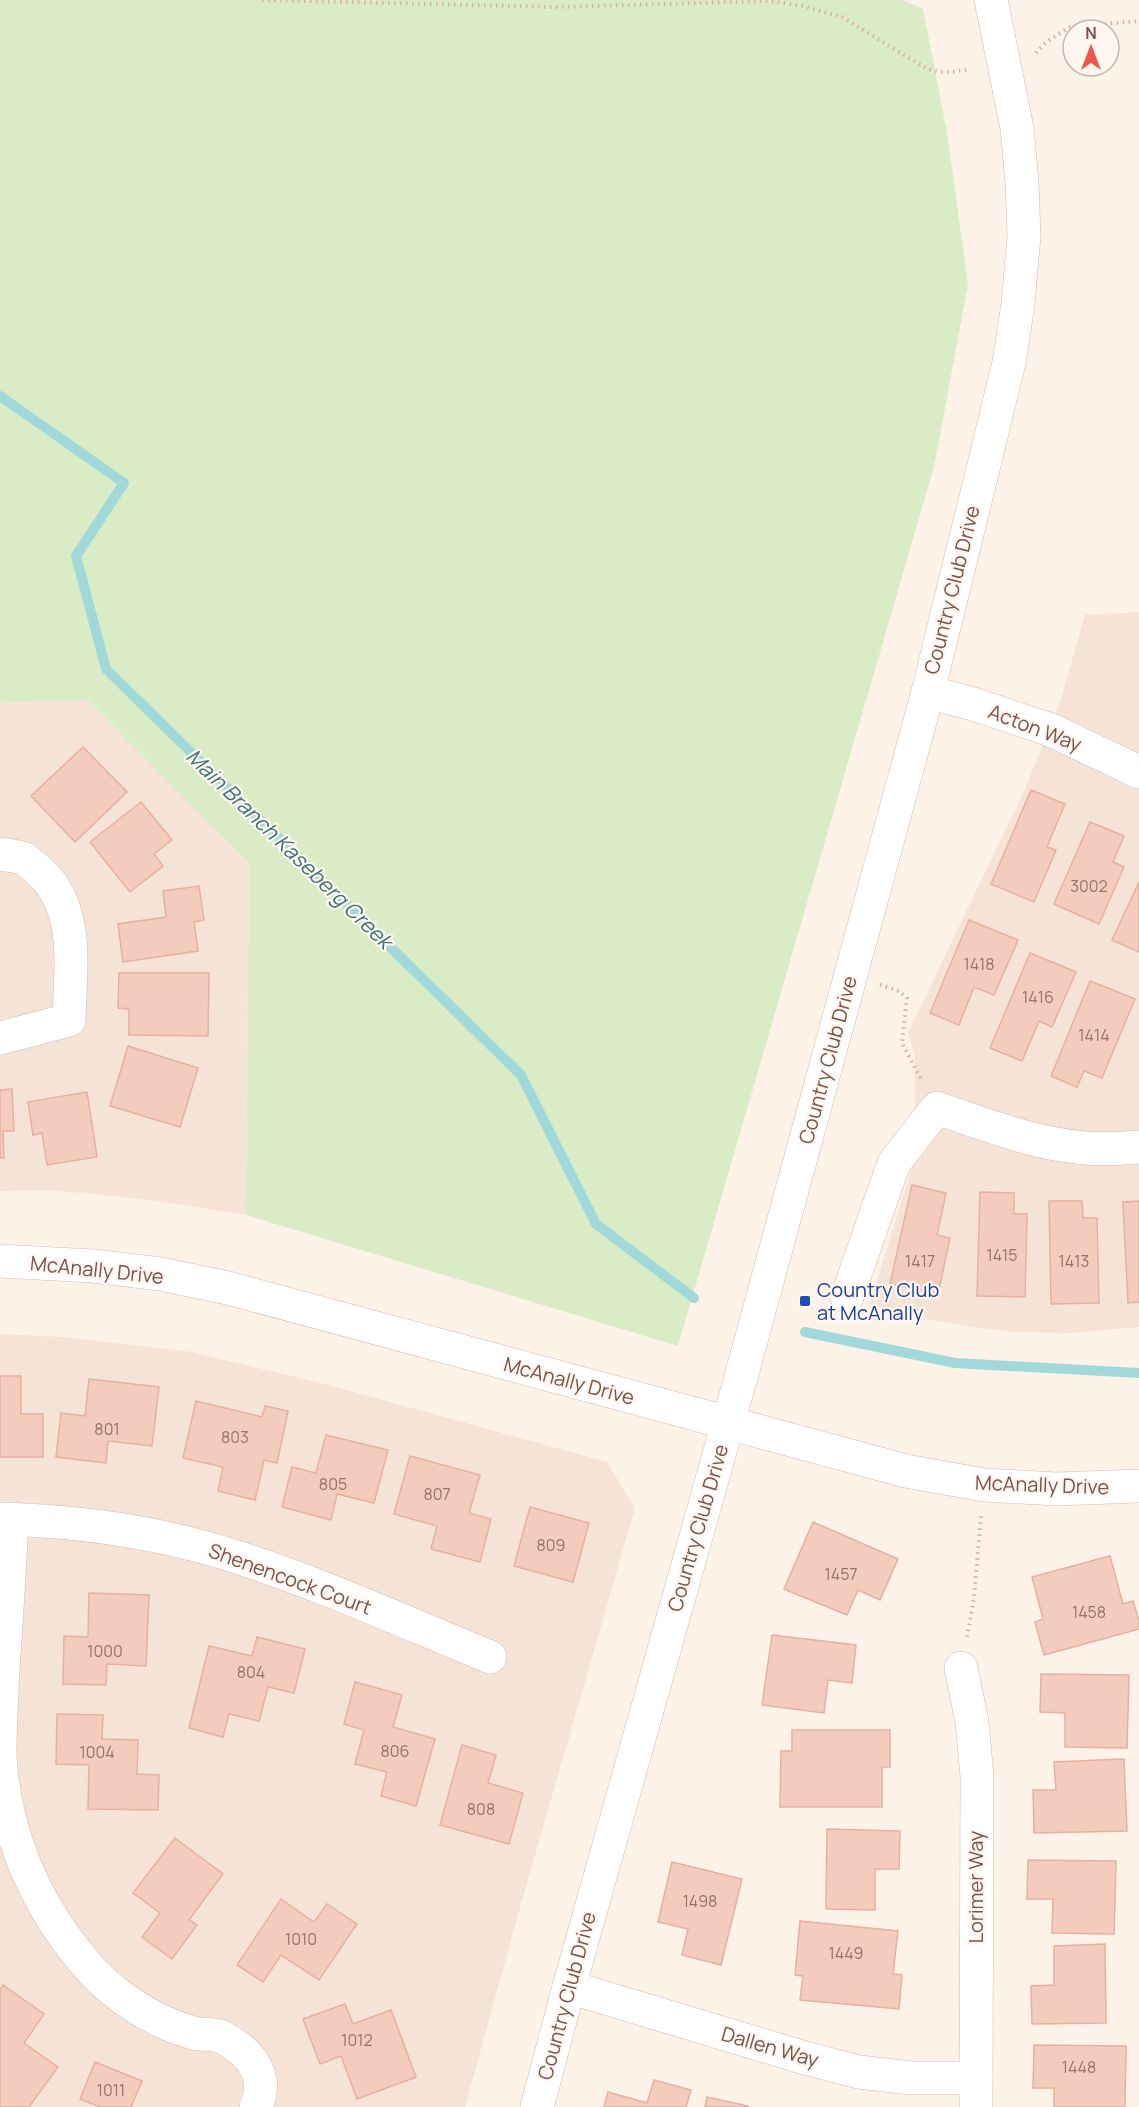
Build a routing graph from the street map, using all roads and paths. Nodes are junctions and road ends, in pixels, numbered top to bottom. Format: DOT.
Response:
graph roads {
  1 [pos="262,0"];
  2 [pos="991,0"];
  3 [pos="1139,21"];
  4 [pos="1032,57"];
  5 [pos="967,70"];
  6 [pos="928,692"];
  7 [pos="1139,772"];
  8 [pos="0,854"];
  9 [pos="850,977"];
  10 [pos="0,1038"];
  11 [pos="937,1108"];
  12 [pos="1139,1146"];
  13 [pos="0,1261"];
  14 [pos="847,1297"];
  15 [pos="728,1424"];
  16 [pos="984,1485"];
  17 [pos="1139,1486"];
  18 [pos="6,1519"];
  19 [pos="490,1657"];
  20 [pos="961,1668"];
  21 [pos="569,1987"];
  22 [pos="976,2092"];
  23 [pos="256,2107"];
  24 [pos="537,2107"];
  1 -- 5 [label="path"];
  2 -- 6 [label="street, Country Club Drive"];
  3 -- 4 [label="path"];
  6 -- 7 [label="street, Acton Way"];
  6 -- 9 [label="street, Country Club Drive"];
  8 -- 10 [label="street"];
  9 -- 11 [label="path"];
  9 -- 15 [label="street, Country Club Drive"];
  11 -- 12 [label="street"];
  11 -- 14 [label="street"];
  13 -- 15 [label="street, McAnally Drive"];
  15 -- 16 [label="street, McAnally Drive"];
  15 -- 21 [label="street, Country Club Drive"];
  16 -- 17 [label="street, McAnally Drive"];
  16 -- 20 [label="path"];
  18 -- 19 [label="street, Shenencock Court"];
  18 -- 23 [label="street"];
  20 -- 22 [label="street, Lorimer Way"];
  21 -- 22 [label="street, Dallen Way"];
  21 -- 24 [label="street, Country Club Drive"];
}
